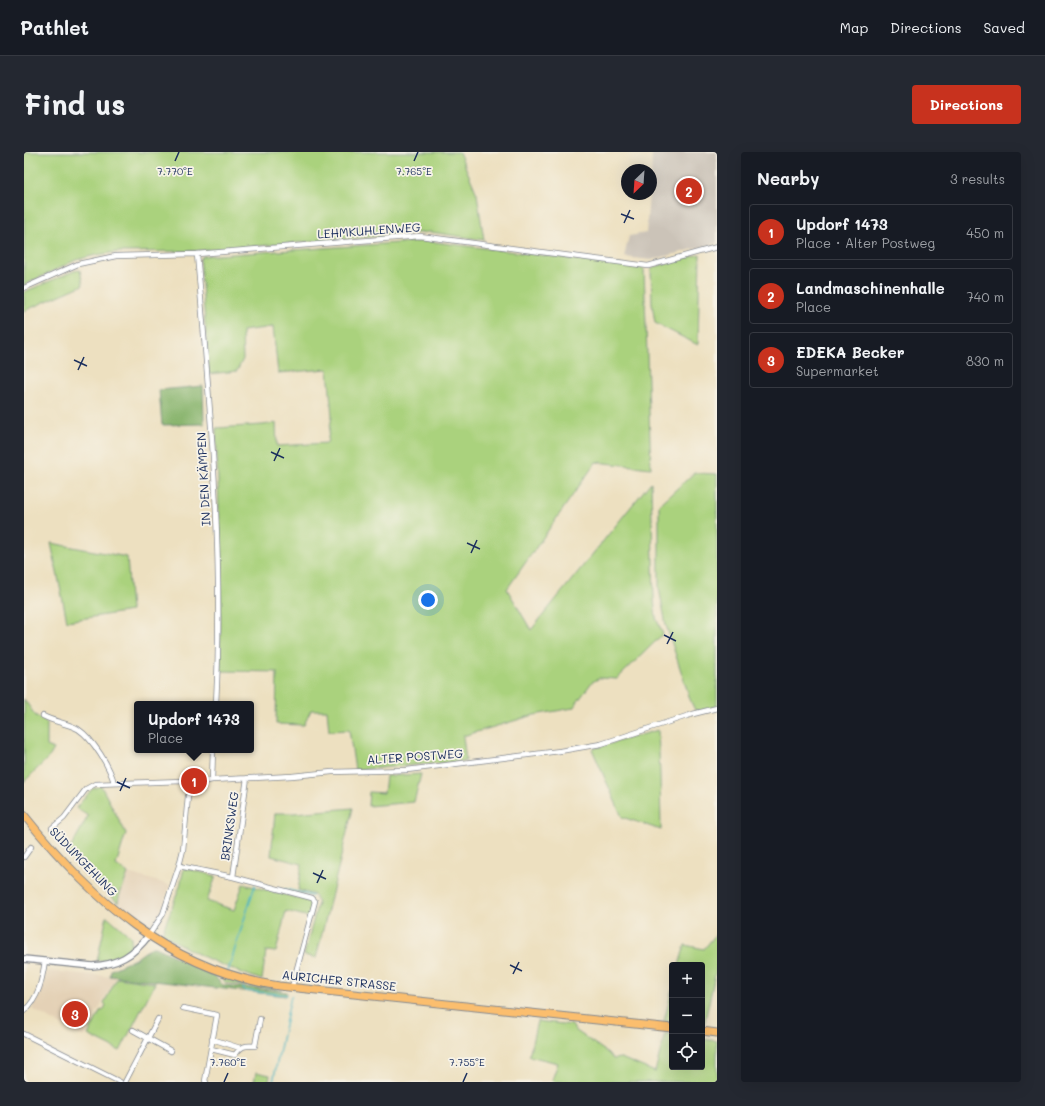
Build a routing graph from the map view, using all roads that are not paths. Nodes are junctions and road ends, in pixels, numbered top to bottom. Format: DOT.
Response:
graph roads {
  1 [pos="717,247"];
  2 [pos="197,254"];
  3 [pos="24,288"];
  4 [pos="216,701"];
  5 [pos="717,708"];
  6 [pos="43,716"];
  7 [pos="213,753"];
  8 [pos="247,778"];
  9 [pos="212,780"];
  10 [pos="114,783"];
  11 [pos="192,788"];
  12 [pos="24,815"];
  13 [pos="52,828"];
  14 [pos="31,847"];
  15 [pos="24,857"];
  16 [pos="179,866"];
  17 [pos="233,877"];
  18 [pos="149,935"];
  19 [pos="24,959"];
  20 [pos="45,961"];
  21 [pos="292,987"];
  22 [pos="183,1008"];
  23 [pos="24,1011"];
  24 [pos="158,1019"];
  25 [pos="260,1019"];
  26 [pos="669,1028"];
  27 [pos="133,1030"];
  28 [pos="705,1031"];
  29 [pos="717,1033"];
  30 [pos="24,1034"];
  31 [pos="148,1038"];
  32 [pos="212,1039"];
  33 [pos="240,1048"];
  34 [pos="210,1049"];
  35 [pos="171,1052"];
  36 [pos="120,1082"];
  37 [pos="125,1082"];
  38 [pos="206,1082"];
  1 -- 2 [label="street, LEHMKUHLENWEG"];
  2 -- 3 [label="street, LEHMKUHLENWEG"];
  2 -- 4 [label="street, IN DEN KÄMPEN"];
  5 -- 8 [label="street, ALTER POSTWEG"];
  6 -- 10 [label="street"];
  7 -- 9 [label="street"];
  8 -- 9 [label="street, ALTER POSTWEG"];
  8 -- 17 [label="street, BRINKSWEG"];
  9 -- 11 [label="street, ALTER POSTWEG"];
  10 -- 11 [label="street"];
  10 -- 13 [label="street"];
  11 -- 16 [label="street"];
  12 -- 18 [label="main road, SÜDUMGEHUNG"];
  14 -- 15 [label="street"];
  16 -- 17 [label="street, BRINKSWEG"];
  16 -- 18 [label="street"];
  17 -- 21 [label="street, BRINKSWEG"];
  18 -- 20 [label="street"];
  18 -- 21 [label="main road, AURICHER STRASSE"];
  19 -- 20 [label="street"];
  20 -- 23 [label="street"];
  21 -- 26 [label="main road, AURICHER STRASSE"];
  22 -- 32 [label="street"];
  24 -- 31 [label="street"];
  25 -- 33 [label="street"];
  27 -- 31 [label="street"];
  28 -- 29 [label="main road"];
  30 -- 36 [label="street"];
  31 -- 35 [label="street"];
  31 -- 37 [label="street"];
  32 -- 33 [label="street"];
  32 -- 34 [label="street"];
  33 -- 34 [label="street"];
  34 -- 38 [label="street"];
}
